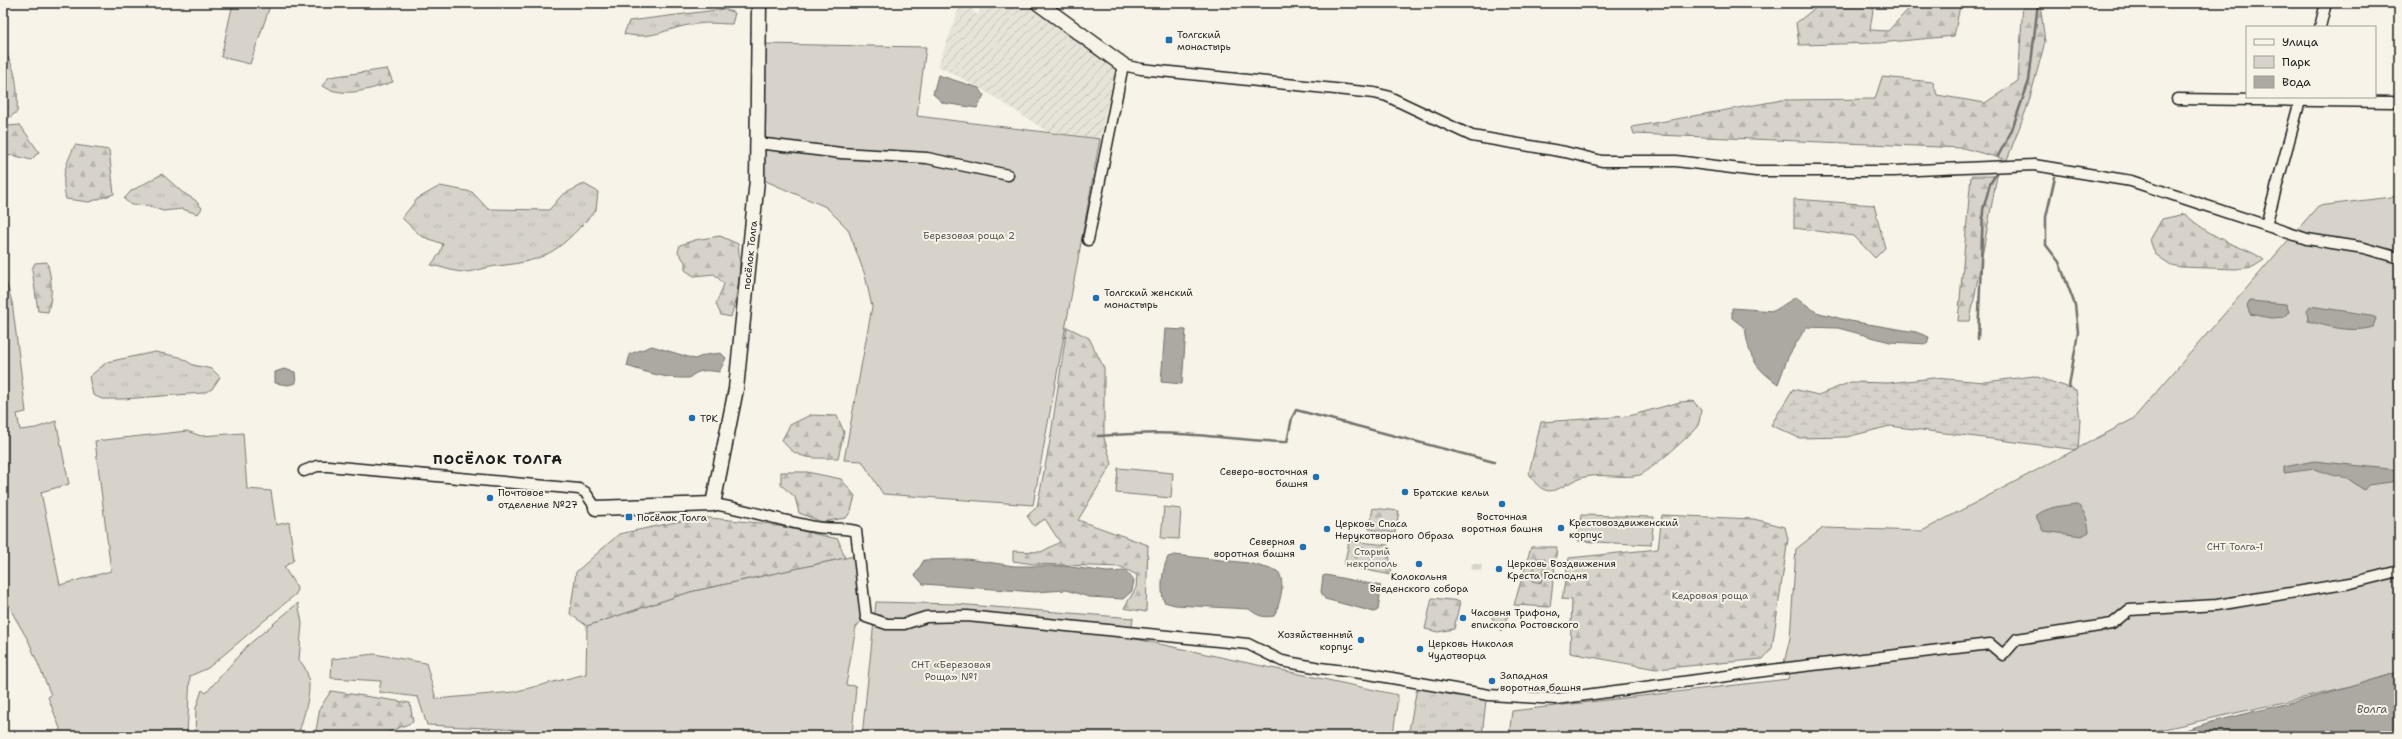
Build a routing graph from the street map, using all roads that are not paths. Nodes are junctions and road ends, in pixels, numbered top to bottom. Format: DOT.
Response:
graph roads {
  1 [pos="759,3"];
  2 [pos="1038,3"];
  3 [pos="2326,3"];
  4 [pos="2320,26"];
  5 [pos="1123,65"];
  6 [pos="2177,99"];
  7 [pos="2300,99"];
  8 [pos="2392,102"];
  9 [pos="757,143"];
  10 [pos="1008,175"];
  11 [pos="2266,225"];
  12 [pos="1088,240"];
  13 [pos="2399,258"];
  14 [pos="304,471"];
  15 [pos="713,504"];
  16 [pos="596,508"];
  17 [pos="2399,571"];
  1 -- 9 [label="street, посёлок Толга"];
  2 -- 5 [label="street"];
  3 -- 4 [label="street"];
  5 -- 11 [label="street"];
  5 -- 12 [label="street"];
  6 -- 7 [label="street"];
  7 -- 8 [label="street"];
  7 -- 11 [label="street"];
  9 -- 10 [label="street"];
  9 -- 15 [label="street, посёлок Толга"];
  11 -- 13 [label="street"];
  14 -- 16 [label="street"];
  15 -- 16 [label="street"];
  15 -- 17 [label="street"];
}
